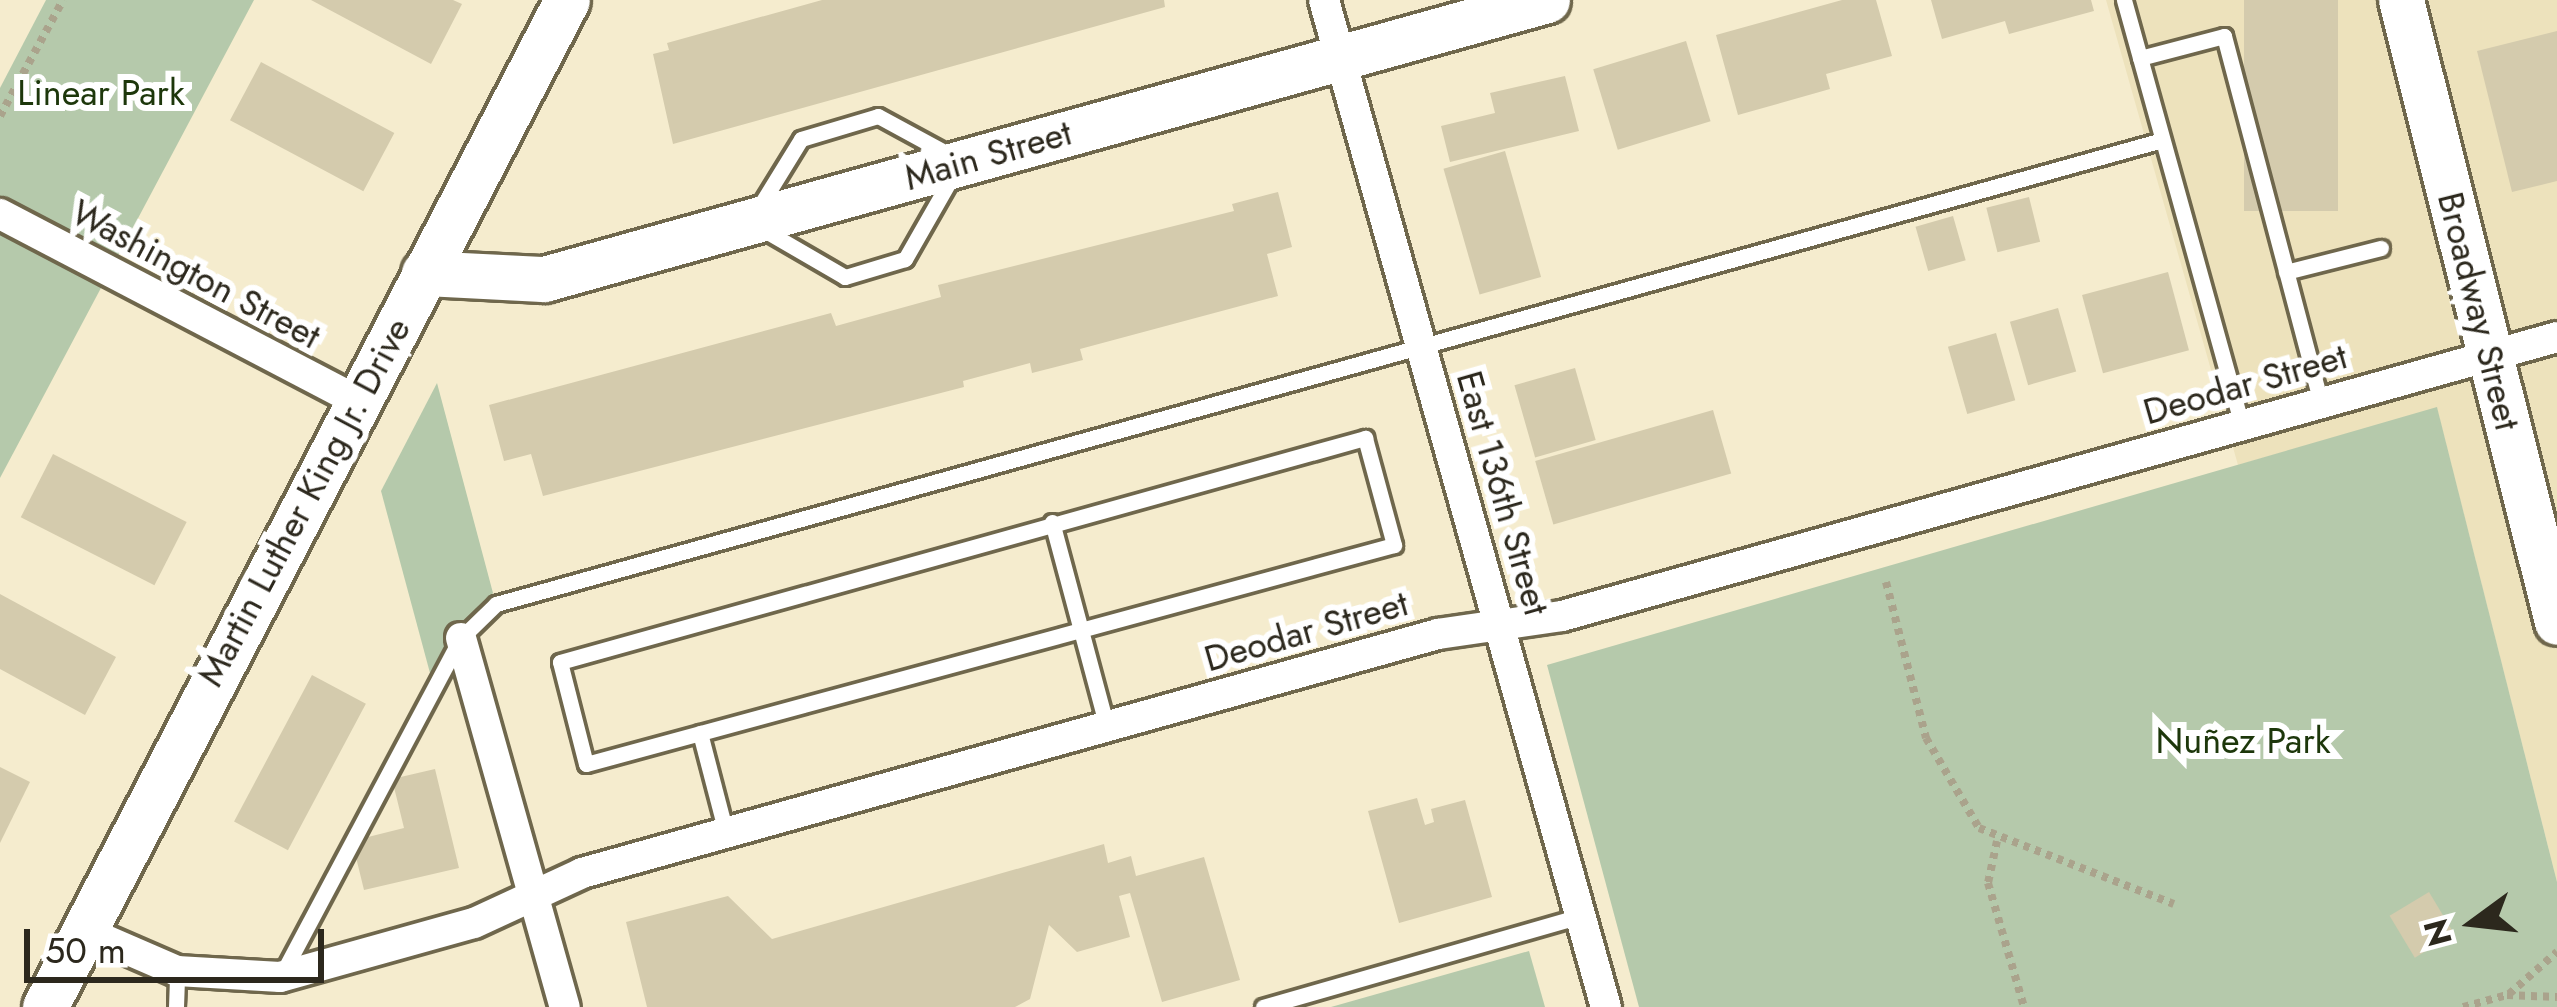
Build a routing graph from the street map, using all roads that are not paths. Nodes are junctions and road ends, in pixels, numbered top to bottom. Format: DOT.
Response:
graph roads {
  1 [pos="567,0"];
  2 [pos="1324,0"];
  3 [pos="1547,0"];
  4 [pos="2124,0"];
  5 [pos="2401,0"];
  6 [pos="1340,58"];
  7 [pos="2140,58"];
  8 [pos="2162,140"];
  9 [pos="961,161"];
  10 [pos="0,214"];
  11 [pos="750,222"];
  12 [pos="2381,248"];
  13 [pos="2286,272"];
  14 [pos="424,273"];
  15 [pos="2557,337"];
  16 [pos="1421,345"];
  17 [pos="2490,356"];
  18 [pos="357,401"];
  19 [pos="2321,403"];
  20 [pos="2242,425"];
  21 [pos="1052,522"];
  22 [pos="2557,622"];
  23 [pos="1499,624"];
  24 [pos="1080,629"];
  25 [pos="460,638"];
  26 [pos="1106,727"];
  27 [pos="700,733"];
  28 [pos="726,833"];
  29 [pos="534,895"];
  30 [pos="1581,916"];
  31 [pos="87,932"];
  32 [pos="177,971"];
  33 [pos="280,976"];
  34 [pos="45,1007"];
  35 [pos="176,1007"];
  36 [pos="566,1007"];
  37 [pos="1263,1007"];
  38 [pos="1606,1007"];
  1 -- 14 [label="street, Martin Luther King Jr. Drive"];
  2 -- 6 [label="street, East 136th Street"];
  3 -- 6 [label="street, Main Street"];
  4 -- 7 [label="lane"];
  5 -- 17 [label="street, Broadway Street"];
  6 -- 9 [label="street, Main Street"];
  6 -- 16 [label="street, East 136th Street"];
  7 -- 8 [label="lane"];
  7 -- 13 [label="lane"];
  8 -- 16 [label="lane"];
  8 -- 20 [label="lane"];
  9 -- 11 [label="street, Main Street"];
  9 -- 11 [label="lane"];
  9 -- 11 [label="lane"];
  10 -- 18 [label="street, Washington Street"];
  11 -- 14 [label="street, Main Street"];
  12 -- 13 [label="lane"];
  13 -- 19 [label="lane"];
  14 -- 18 [label="street, Martin Luther King Jr. Drive"];
  15 -- 17 [label="street, Deodar Street"];
  16 -- 23 [label="street, East 136th Street"];
  16 -- 25 [label="lane"];
  17 -- 19 [label="street, Deodar Street"];
  17 -- 22 [label="street, Broadway Street"];
  18 -- 31 [label="street, Martin Luther King Jr. Drive"];
  19 -- 20 [label="street, Deodar Street"];
  20 -- 23 [label="street, Deodar Street"];
  21 -- 24 [label="lane"];
  21 -- 24 [label="lane"];
  21 -- 27 [label="lane"];
  23 -- 26 [label="street, Deodar Street"];
  23 -- 30 [label="street, East 136th Street"];
  24 -- 26 [label="lane"];
  24 -- 27 [label="lane"];
  25 -- 29 [label="street"];
  25 -- 33 [label="lane"];
  26 -- 28 [label="street, Deodar Street"];
  27 -- 28 [label="lane"];
  28 -- 29 [label="street, Deodar Street"];
  29 -- 33 [label="street, Deodar Street"];
  29 -- 36 [label="street"];
  30 -- 37 [label="lane"];
  30 -- 38 [label="street, East 136th Street"];
  31 -- 32 [label="street, Deodar Street"];
  31 -- 34 [label="street, Martin Luther King Jr. Drive"];
  32 -- 33 [label="street, Deodar Street"];
  32 -- 35 [label="lane"];
}
